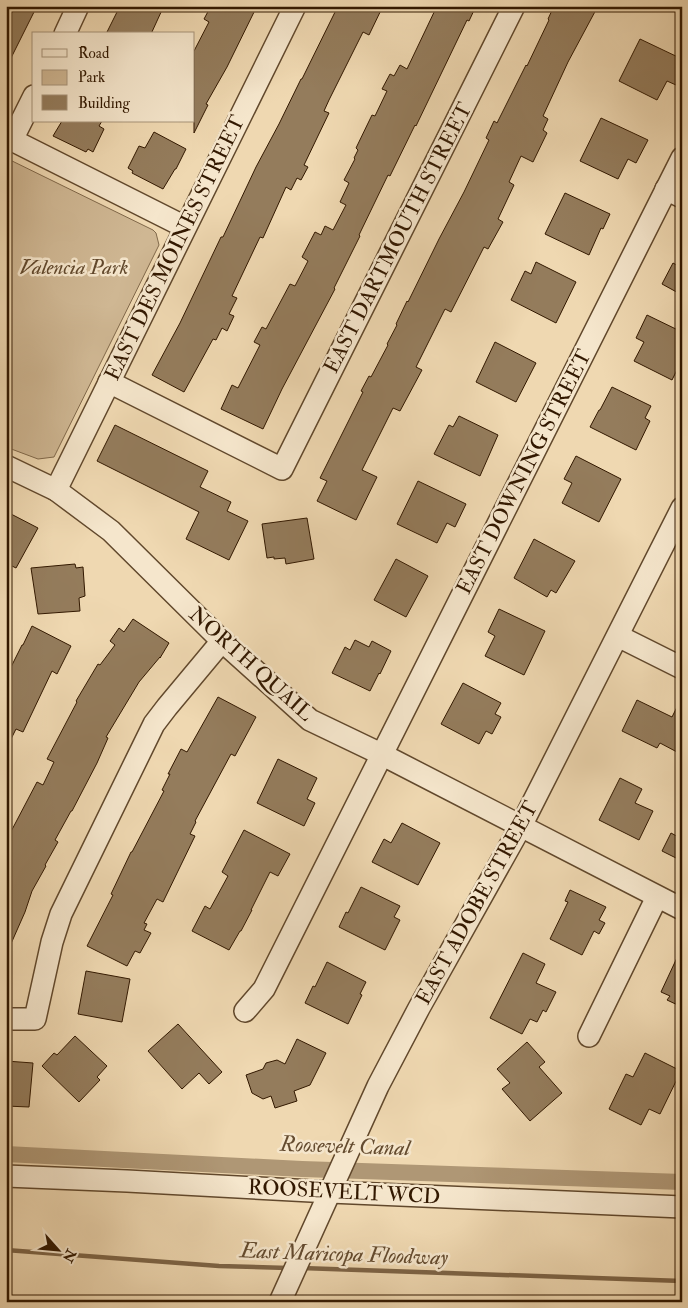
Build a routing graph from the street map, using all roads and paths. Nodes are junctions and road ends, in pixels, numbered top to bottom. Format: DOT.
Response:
graph roads {
  1 [pos="78,6"];
  2 [pos="295,6"];
  3 [pos="514,6"];
  4 [pos="66,32"];
  5 [pos="32,100"];
  6 [pos="682,158"];
  7 [pos="674,193"];
  8 [pos="185,227"];
  9 [pos="109,382"];
  10 [pos="6,466"];
  11 [pos="56,490"];
  12 [pos="682,508"];
  13 [pos="618,636"];
  14 [pos="222,641"];
  15 [pos="682,668"];
  16 [pos="382,754"];
  17 [pos="521,826"];
  18 [pos="657,897"];
  19 [pos="682,909"];
  20 [pos="245,1011"];
  21 [pos="6,1019"];
  22 [pos="589,1036"];
  23 [pos="6,1176"];
  24 [pos="332,1188"];
  25 [pos="682,1207"];
  26 [pos="280,1301"];
  1 -- 4 [label="street"];
  2 -- 8 [label="street, EAST DES MOINES STREET"];
  3 -- 9 [label="street, EAST DARTMOUTH STREET"];
  5 -- 8 [label="street"];
  6 -- 7 [label="street, EAST DOWNING STREET"];
  7 -- 16 [label="street, EAST DOWNING STREET"];
  8 -- 9 [label="street, EAST DES MOINES STREET"];
  9 -- 11 [label="street, EAST DES MOINES STREET"];
  10 -- 11 [label="street, NORTH QUAIL"];
  11 -- 14 [label="street, NORTH QUAIL"];
  12 -- 13 [label="street, EAST ADOBE STREET"];
  13 -- 15 [label="street"];
  13 -- 17 [label="street, EAST ADOBE STREET"];
  14 -- 16 [label="street, NORTH QUAIL"];
  14 -- 21 [label="street"];
  16 -- 17 [label="street, NORTH QUAIL"];
  16 -- 20 [label="street, EAST DOWNING STREET"];
  17 -- 18 [label="street, NORTH QUAIL"];
  17 -- 24 [label="street, EAST ADOBE STREET"];
  18 -- 19 [label="street, NORTH QUAIL"];
  18 -- 22 [label="street"];
  23 -- 24 [label="street, ROOSEVELT WCD"];
  24 -- 25 [label="street, ROOSEVELT WCD"];
  24 -- 26 [label="street, EAST ADOBE STREET"];
}
